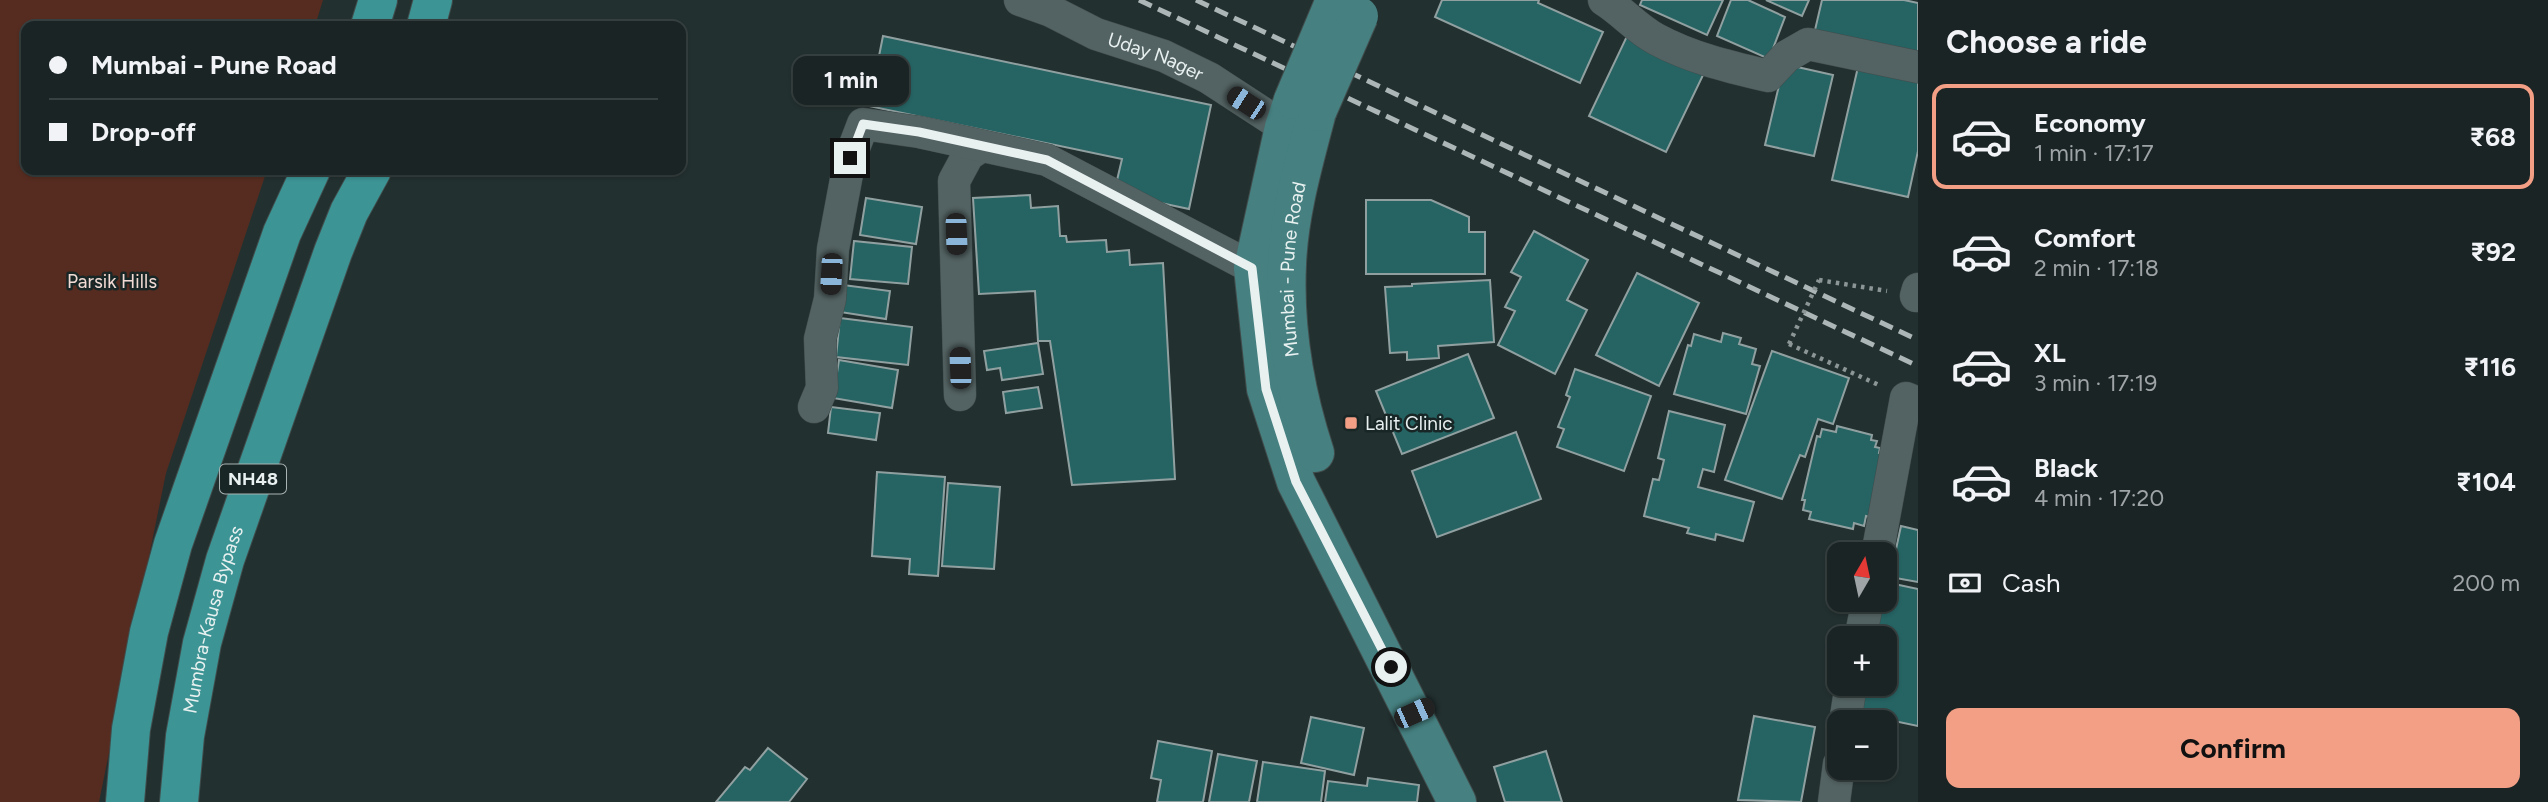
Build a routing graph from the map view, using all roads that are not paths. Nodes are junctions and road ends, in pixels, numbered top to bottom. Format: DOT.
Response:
graph roads {
  1 [pos="378,0"];
  2 [pos="433,0"];
  3 [pos="1020,0"];
  4 [pos="1617,4"];
  5 [pos="1354,5"];
  6 [pos="372,21"];
  7 [pos="427,21"];
  8 [pos="1918,67"];
  9 [pos="1298,113"];
  10 [pos="980,147"];
  11 [pos="309,175"];
  12 [pos="369,175"];
  13 [pos="1252,268"];
  14 [pos="960,395"];
  15 [pos="1912,400"];
  16 [pos="814,407"];
  17 [pos="1880,542"];
  18 [pos="1424,709"];
  19 [pos="1837,780"];
  20 [pos="125,802"];
  21 [pos="179,802"];
  22 [pos="1457,802"];
  23 [pos="1484,802"];
  24 [pos="1834,802"];
  1 -- 6 [label="highway"];
  2 -- 7 [label="highway"];
  3 -- 9 [label="street, Uday Nager"];
  4 -- 8 [label="street"];
  5 -- 9 [label="main road, Mumbai - Pune Road, bridge"];
  9 -- 13 [label="main road, Mumbai - Pune Road"];
  9 -- 18 [label="main road, Mumbai - Pune Road"];
  10 -- 13 [label="street"];
  10 -- 14 [label="street"];
  10 -- 16 [label="street"];
  11 -- 20 [label="highway, NH48"];
  12 -- 21 [label="highway, Mumbra-Kausa Bypass / NH48"];
  13 -- 18 [label="main road, Mumbai - Pune Road"];
  15 -- 17 [label="street"];
  18 -- 22 [label="main road, Mumbai - Pune Road"];
  18 -- 23 [label="main road, Mumbai - Pune Road"];
  19 -- 24 [label="street"];
}
